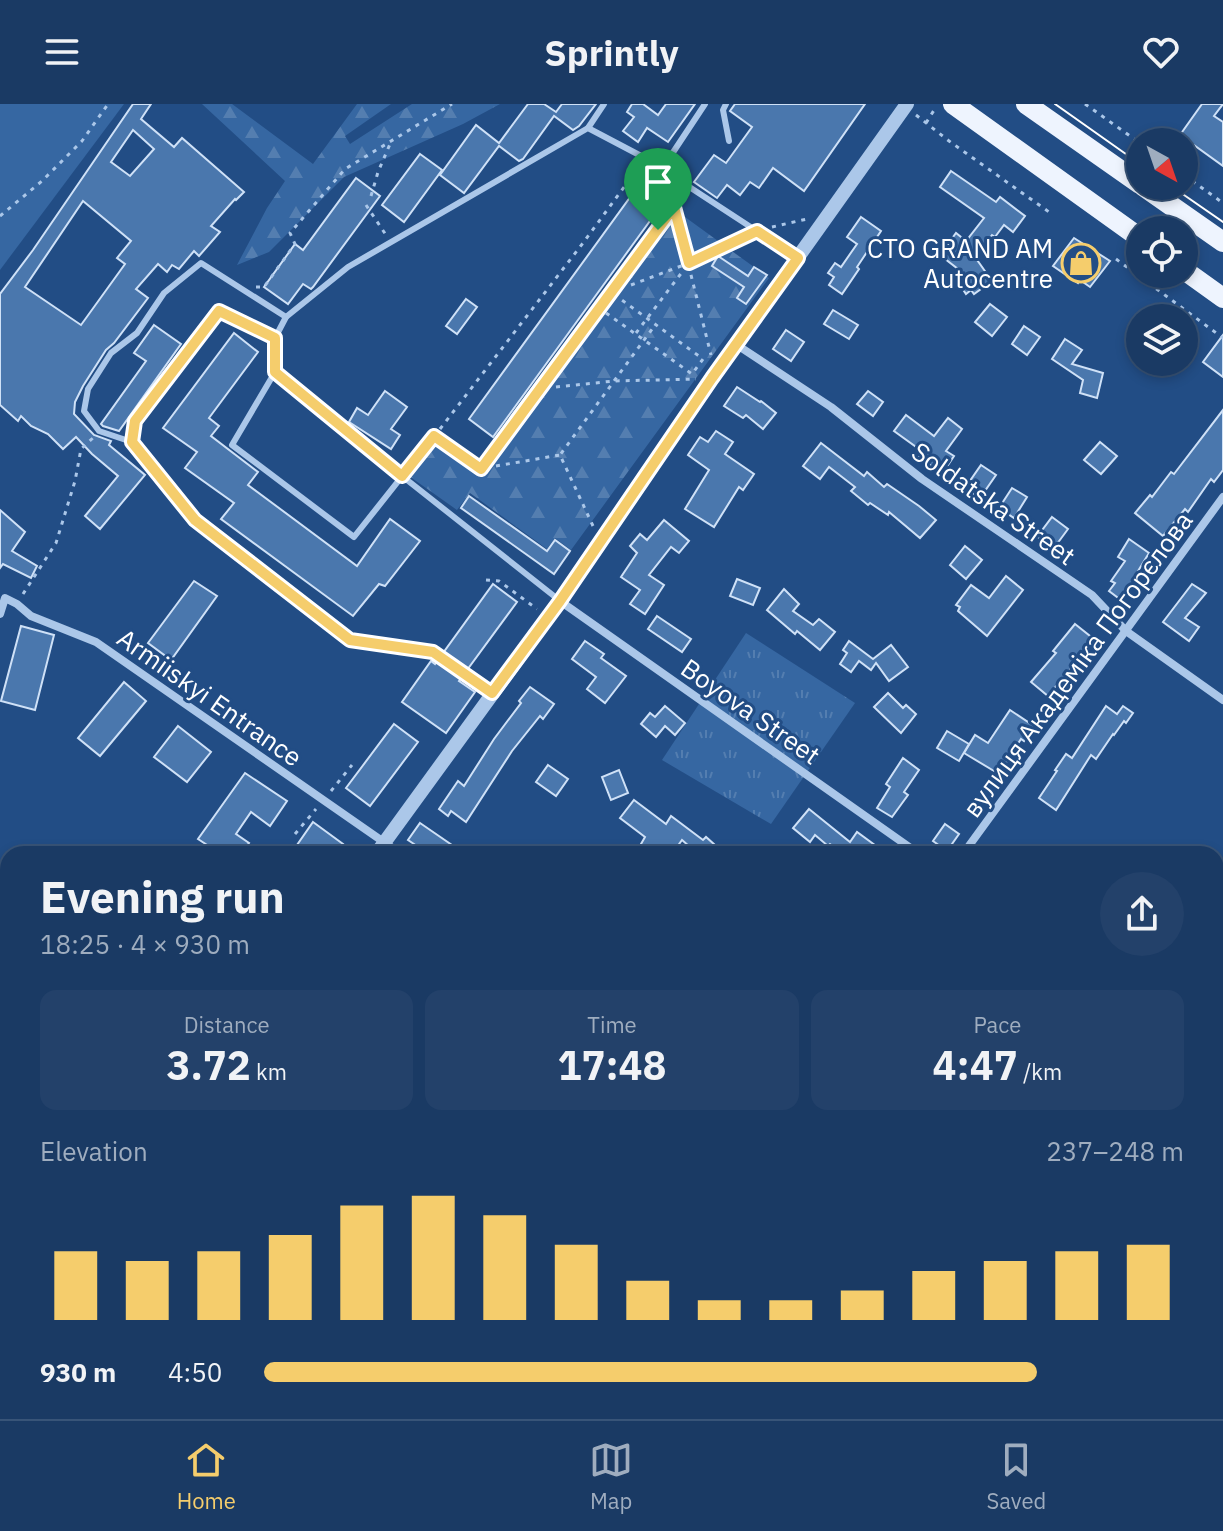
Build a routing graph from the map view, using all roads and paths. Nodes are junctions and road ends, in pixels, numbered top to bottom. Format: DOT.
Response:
graph roads {
  1 [pos="108,104"];
  2 [pos="452,104"];
  3 [pos="604,104"];
  4 [pos="705,104"];
  5 [pos="715,104"];
  6 [pos="938,104"];
  7 [pos="953,104"];
  8 [pos="1026,104"];
  9 [pos="1085,104"];
  10 [pos="906,106"];
  11 [pos="725,107"];
  12 [pos="926,123"];
  13 [pos="588,128"];
  14 [pos="1126,133"];
  15 [pos="391,141"];
  16 [pos="729,141"];
  17 [pos="645,158"];
  18 [pos="662,169"];
  19 [pos="1126,174"];
  20 [pos="688,185"];
  21 [pos="1198,185"];
  22 [pos="371,196"];
  23 [pos="1163,200"];
  24 [pos="1223,203"];
  25 [pos="366,205"];
  26 [pos="674,207"];
  27 [pos="1049,212"];
  28 [pos="0,216"];
  29 [pos="815,217"];
  30 [pos="1126,228"];
  31 [pos="658,230"];
  32 [pos="757,231"];
  33 [pos="1223,242"];
  34 [pos="392,243"];
  35 [pos="798,258"];
  36 [pos="1116,259"];
  37 [pos="689,263"];
  38 [pos="1198,280"];
  39 [pos="241,288"];
  40 [pos="612,293"];
  41 [pos="1223,298"];
  42 [pos="600,308"];
  43 [pos="286,317"];
  44 [pos="647,319"];
  45 [pos="655,325"];
  46 [pos="636,334"];
  47 [pos="275,338"];
  48 [pos="1223,338"];
  49 [pos="644,340"];
  50 [pos="737,345"];
  51 [pos="712,361"];
  52 [pos="275,372"];
  53 [pos="700,379"];
  54 [pos="614,381"];
  55 [pos="539,388"];
  56 [pos="99,431"];
  57 [pos="434,436"];
  58 [pos="132,442"];
  59 [pos="560,455"];
  60 [pos="481,469"];
  61 [pos="402,476"];
  62 [pos="1223,497"];
  63 [pos="595,530"];
  64 [pos="486,580"];
  65 [pos="3,597"];
  66 [pos="560,601"];
  67 [pos="17,604"];
  68 [pos="539,610"];
  69 [pos="0,614"];
  70 [pos="1126,631"];
  71 [pos="350,640"];
  72 [pos="492,693"];
  73 [pos="1223,700"];
  74 [pos="377,846"];
  75 [pos="381,846"];
  76 [pos="908,846"];
  77 [pos="969,846"];
  1 -- 28 [label="path"];
  2 -- 15 [label="path"];
  3 -- 13 [label="lane"];
  4 -- 18 [label="lane"];
  5 -- 11 [label="lane"];
  6 -- 12 [label="path"];
  7 -- 30 [label="main road"];
  8 -- 19 [label="main road"];
  9 -- 14 [label="path"];
  10 -- 12 [label="path"];
  10 -- 35 [label="street"];
  11 -- 16 [label="lane"];
  12 -- 27 [label="path"];
  13 -- 17 [label="lane"];
  13 -- 34 [label="lane"];
  15 -- 22 [label="path"];
  15 -- 39 [label="path"];
  17 -- 18 [label="lane"];
  17 -- 57 [label="path"];
  18 -- 20 [label="lane"];
  20 -- 26 [label="path"];
  20 -- 32 [label="lane"];
  21 -- 24 [label="path"];
  23 -- 33 [label="main road"];
  25 -- 34 [label="path"];
  26 -- 31 [label="path"];
  26 -- 37 [label="path"];
  29 -- 32 [label="path"];
  31 -- 40 [label="lane"];
  32 -- 35 [label="lane"];
  32 -- 37 [label="path"];
  34 -- 43 [label="lane"];
  35 -- 50 [label="street"];
  36 -- 48 [label="path"];
  37 -- 40 [label="path"];
  37 -- 44 [label="path"];
  37 -- 51 [label="path"];
  38 -- 41 [label="main road"];
  39 -- 43 [label="lane"];
  39 -- 56 [label="lane"];
  40 -- 42 [label="lane"];
  40 -- 44 [label="path"];
  42 -- 46 [label="path"];
  42 -- 55 [label="lane"];
  43 -- 47 [label="lane"];
  44 -- 45 [label="path"];
  44 -- 46 [label="path"];
  45 -- 49 [label="path"];
  45 -- 49 [label="path"];
  46 -- 49 [label="path"];
  47 -- 52 [label="lane"];
  47 -- 58 [label="lane"];
  49 -- 54 [label="path"];
  50 -- 66 [label="street"];
  50 -- 70 [label="street, Soldatska Street"];
  52 -- 61 [label="lane"];
  52 -- 61 [label="lane"];
  53 -- 54 [label="path"];
  54 -- 55 [label="path"];
  54 -- 59 [label="path"];
  55 -- 60 [label="lane"];
  56 -- 58 [label="lane"];
  56 -- 67 [label="path"];
  57 -- 60 [label="lane"];
  57 -- 61 [label="lane"];
  58 -- 71 [label="lane"];
  59 -- 60 [label="path"];
  59 -- 63 [label="path"];
  61 -- 66 [label="lane"];
  62 -- 70 [label="street, вулиця Академіка Погорєлова"];
  64 -- 68 [label="path"];
  65 -- 67 [label="street, Armiiskyi Entrance"];
  65 -- 69 [label="street"];
  66 -- 72 [label="street"];
  66 -- 76 [label="street, Boyova Street"];
  67 -- 74 [label="street, Armiiskyi Entrance"];
  70 -- 73 [label="street, Soldatska Street"];
  70 -- 77 [label="street, вулиця Академіка Погорєлова"];
  71 -- 72 [label="path"];
  72 -- 75 [label="street"];
}
